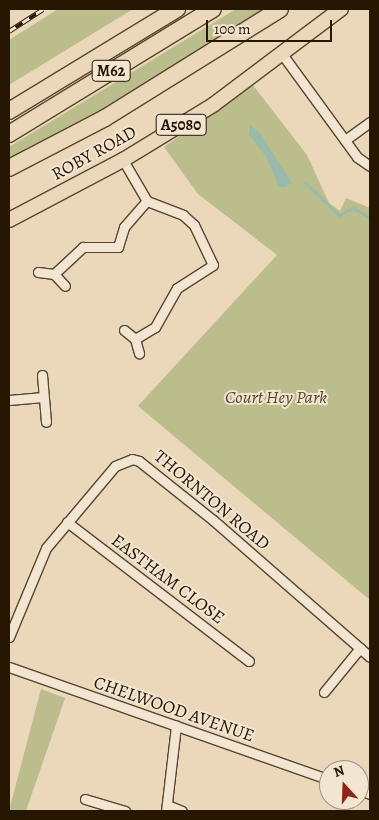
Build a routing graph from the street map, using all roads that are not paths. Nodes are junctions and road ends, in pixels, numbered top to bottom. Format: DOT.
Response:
graph roads {
  1 [pos="175,9"];
  2 [pos="213,9"];
  3 [pos="280,9"];
  4 [pos="340,9"];
  5 [pos="282,54"];
  6 [pos="9,111"];
  7 [pos="370,122"];
  8 [pos="9,134"];
  9 [pos="345,140"];
  10 [pos="123,160"];
  11 [pos="370,166"];
  12 [pos="9,168"];
  13 [pos="147,201"];
  14 [pos="9,220"];
  15 [pos="118,247"];
  16 [pos="117,258"];
  17 [pos="213,265"];
  18 [pos="38,272"];
  19 [pos="220,272"];
  20 [pos="54,274"];
  21 [pos="66,286"];
  22 [pos="124,330"];
  23 [pos="135,339"];
  24 [pos="139,353"];
  25 [pos="42,375"];
  26 [pos="43,397"];
  27 [pos="9,400"];
  28 [pos="46,422"];
  29 [pos="67,522"];
  30 [pos="9,637"];
  31 [pos="360,648"];
  32 [pos="370,657"];
  33 [pos="249,661"];
  34 [pos="9,667"];
  35 [pos="324,692"];
  36 [pos="176,726"];
  37 [pos="319,776"];
  38 [pos="85,799"];
  39 [pos="166,808"];
  40 [pos="125,811"];
  41 [pos="182,811"];
  1 -- 6 [label="highway, M62"];
  2 -- 8 [label="highway, M62"];
  3 -- 12 [label="highway"];
  4 -- 5 [label="main road, ROBY ROAD / A5080"];
  5 -- 9 [label="street"];
  5 -- 10 [label="main road, ROBY ROAD / A5080"];
  7 -- 9 [label="street"];
  9 -- 11 [label="street"];
  10 -- 13 [label="street"];
  10 -- 14 [label="main road, ROBY ROAD / A5080"];
  13 -- 15 [label="street"];
  13 -- 17 [label="street"];
  15 -- 16 [label="street"];
  15 -- 20 [label="street"];
  17 -- 19 [label="street"];
  17 -- 23 [label="street"];
  18 -- 20 [label="street"];
  20 -- 21 [label="street"];
  22 -- 23 [label="street"];
  23 -- 24 [label="street"];
  25 -- 26 [label="street"];
  26 -- 27 [label="street"];
  26 -- 28 [label="street"];
  29 -- 30 [label="street, THORNTON ROAD"];
  29 -- 31 [label="street, THORNTON ROAD"];
  29 -- 33 [label="street, EASTHAM CLOSE"];
  31 -- 32 [label="street, THORNTON ROAD"];
  31 -- 35 [label="street"];
  34 -- 36 [label="street, CHELWOOD AVENUE"];
  36 -- 37 [label="street, CHELWOOD AVENUE"];
  36 -- 39 [label="street"];
  38 -- 40 [label="street"];
  39 -- 41 [label="street"];
}
